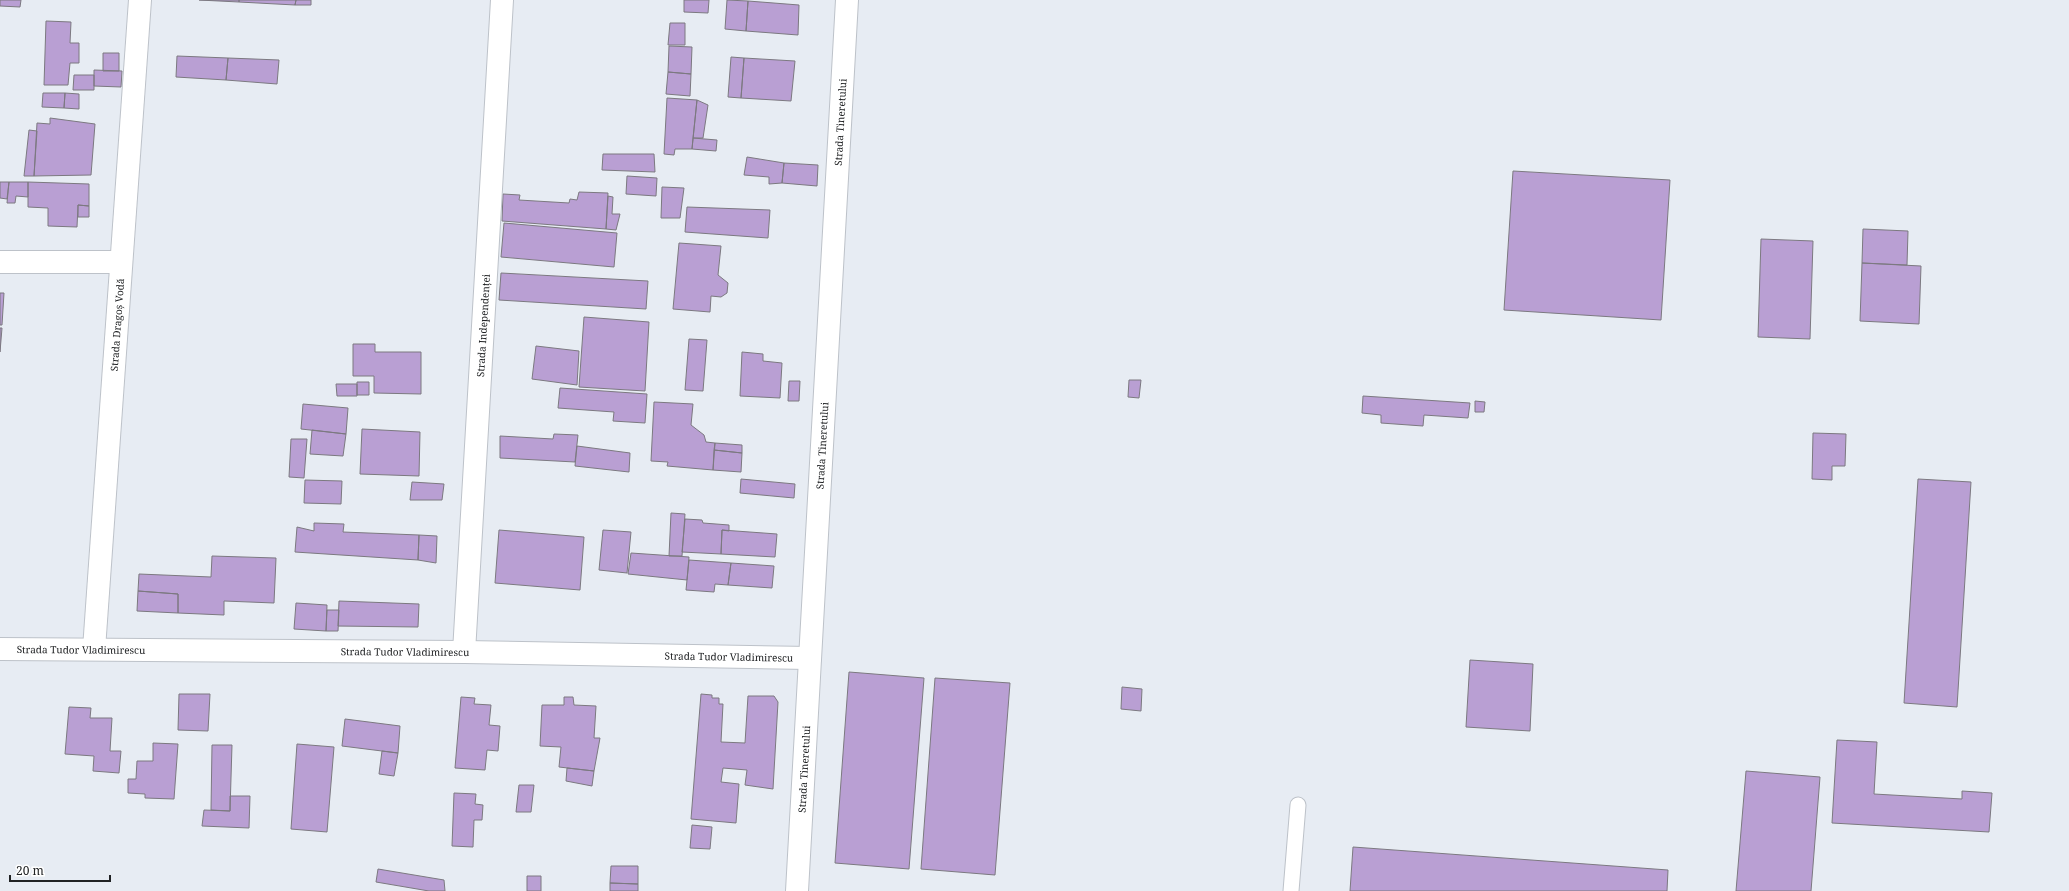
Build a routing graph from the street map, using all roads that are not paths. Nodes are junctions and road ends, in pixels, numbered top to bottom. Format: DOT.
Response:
graph roads {
  1 [pos="140,0"];
  2 [pos="502,0"];
  3 [pos="847,0"];
  4 [pos="0,262"];
  5 [pos="121,262"];
  6 [pos="0,649"];
  7 [pos="94,649"];
  8 [pos="464,652"];
  9 [pos="810,658"];
  10 [pos="1298,805"];
  11 [pos="797,891"];
  12 [pos="1291,891"];
  1 -- 5 [label="street, Strada Dragoș Vodă"];
  2 -- 8 [label="street, Strada Independenței"];
  3 -- 9 [label="street, Strada Tineretului"];
  4 -- 5 [label="street"];
  5 -- 7 [label="street, Strada Dragoș Vodă"];
  6 -- 7 [label="street, Strada Tudor Vladimirescu"];
  7 -- 8 [label="street, Strada Tudor Vladimirescu"];
  8 -- 9 [label="street, Strada Tudor Vladimirescu"];
  9 -- 11 [label="street, Strada Tineretului"];
  10 -- 12 [label="lane"];
}
